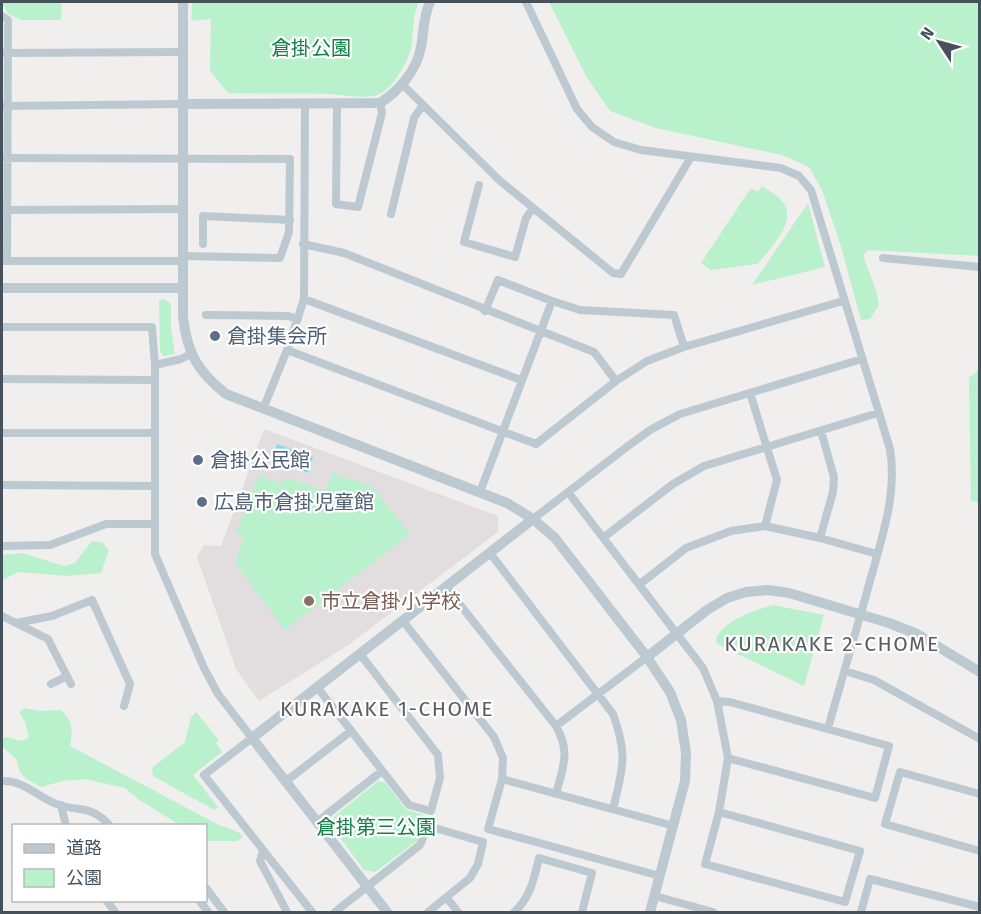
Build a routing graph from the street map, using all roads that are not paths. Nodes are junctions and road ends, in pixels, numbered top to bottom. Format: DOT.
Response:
graph roads {
  1 [pos="183,2"];
  2 [pos="430,2"];
  3 [pos="526,2"];
  4 [pos="2,16"];
  5 [pos="182,52"];
  6 [pos="4,53"];
  7 [pos="402,84"];
  8 [pos="380,103"];
  9 [pos="183,104"];
  10 [pos="305,104"];
  11 [pos="337,104"];
  12 [pos="423,105"];
  13 [pos="4,106"];
  14 [pos="691,157"];
  15 [pos="4,158"];
  16 [pos="183,158"];
  17 [pos="479,185"];
  18 [pos="533,208"];
  19 [pos="183,209"];
  20 [pos="4,210"];
  21 [pos="391,214"];
  22 [pos="290,220"];
  23 [pos="203,244"];
  24 [pos="303,244"];
  25 [pos="883,258"];
  26 [pos="183,259"];
  27 [pos="4,261"];
  28 [pos="980,267"];
  29 [pos="2,288"];
  30 [pos="182,288"];
  31 [pos="303,299"];
  32 [pos="843,301"];
  33 [pos="552,302"];
  34 [pos="485,311"];
  35 [pos="206,315"];
  36 [pos="298,319"];
  37 [pos="2,327"];
  38 [pos="540,332"];
  39 [pos="684,347"];
  40 [pos="287,350"];
  41 [pos="191,354"];
  42 [pos="862,359"];
  43 [pos="155,365"];
  44 [pos="2,379"];
  45 [pos="154,380"];
  46 [pos="521,380"];
  47 [pos="616,381"];
  48 [pos="750,393"];
  49 [pos="263,409"];
  50 [pos="878,413"];
  51 [pos="821,431"];
  52 [pos="502,432"];
  53 [pos="2,433"];
  54 [pos="154,433"];
  55 [pos="767,447"];
  56 [pos="2,485"];
  57 [pos="154,486"];
  58 [pos="480,492"];
  59 [pos="568,492"];
  60 [pos="533,519"];
  61 [pos="154,524"];
  62 [pos="765,526"];
  63 [pos="604,537"];
  64 [pos="820,538"];
  65 [pos="2,546"];
  66 [pos="490,553"];
  67 [pos="877,554"];
  68 [pos="640,584"];
  69 [pos="446,587"];
  70 [pos="860,614"];
  71 [pos="2,616"];
  72 [pos="403,621"];
  73 [pos="16,623"];
  74 [pos="677,633"];
  75 [pos="360,654"];
  76 [pos="647,657"];
  77 [pos="845,671"];
  78 [pos="980,672"];
  79 [pos="51,684"];
  80 [pos="317,687"];
  81 [pos="598,694"];
  82 [pos="717,701"];
  83 [pos="124,706"];
  84 [pos="555,726"];
  85 [pos="828,728"];
  86 [pos="351,731"];
  87 [pos="252,738"];
  88 [pos="980,739"];
  89 [pos="728,759"];
  90 [pos="382,771"];
  91 [pos="502,779"];
  92 [pos="2,781"];
  93 [pos="285,782"];
  94 [pos="556,794"];
  95 [pos="980,794"];
  96 [pos="61,805"];
  97 [pos="613,809"];
  98 [pos="719,813"];
  99 [pos="317,822"];
  100 [pos="66,824"];
  101 [pos="109,824"];
  102 [pos="674,826"];
  103 [pos="262,851"];
  104 [pos="980,851"];
  105 [pos="660,876"];
  106 [pos="368,888"];
  107 [pos="207,889"];
  108 [pos="654,896"];
  109 [pos="447,898"];
  110 [pos="980,907"];
  111 [pos="224,912"];
  112 [pos="287,912"];
  113 [pos="312,912"];
  114 [pos="335,912"];
  115 [pos="387,912"];
  116 [pos="428,912"];
  117 [pos="458,912"];
  118 [pos="514,912"];
  119 [pos="582,912"];
  120 [pos="650,912"];
  121 [pos="713,912"];
  122 [pos="861,912"];
  1 -- 5 [label="street"];
  2 -- 7 [label="street"];
  3 -- 14 [label="street"];
  4 -- 6 [label="street"];
  5 -- 6 [label="street"];
  5 -- 9 [label="street"];
  6 -- 13 [label="street"];
  7 -- 8 [label="street"];
  7 -- 12 [label="street"];
  8 -- 11 [label="street"];
  8 -- 11 [label="street"];
  9 -- 10 [label="street"];
  9 -- 13 [label="street"];
  9 -- 16 [label="street"];
  10 -- 11 [label="street"];
  10 -- 24 [label="street"];
  12 -- 18 [label="street"];
  12 -- 21 [label="street"];
  13 -- 15 [label="street"];
  14 -- 18 [label="street"];
  14 -- 32 [label="street"];
  15 -- 16 [label="street"];
  15 -- 20 [label="street"];
  16 -- 19 [label="street"];
  16 -- 22 [label="street"];
  17 -- 18 [label="street"];
  19 -- 20 [label="street"];
  19 -- 26 [label="street"];
  20 -- 27 [label="street"];
  22 -- 23 [label="street"];
  22 -- 26 [label="street"];
  24 -- 31 [label="street"];
  24 -- 34 [label="street"];
  25 -- 28 [label="street"];
  26 -- 27 [label="street"];
  26 -- 30 [label="street"];
  29 -- 30 [label="street"];
  30 -- 41 [label="street"];
  31 -- 36 [label="street"];
  31 -- 46 [label="street"];
  32 -- 39 [label="street"];
  32 -- 42 [label="street"];
  33 -- 34 [label="street"];
  33 -- 38 [label="street"];
  33 -- 39 [label="street"];
  34 -- 38 [label="street"];
  35 -- 36 [label="street"];
  36 -- 40 [label="street"];
  37 -- 43 [label="street"];
  38 -- 46 [label="street"];
  38 -- 47 [label="street"];
  39 -- 47 [label="street"];
  40 -- 49 [label="street"];
  40 -- 52 [label="street"];
  41 -- 43 [label="street"];
  41 -- 49 [label="street"];
  42 -- 48 [label="street"];
  42 -- 50 [label="street"];
  43 -- 45 [label="street"];
  44 -- 45 [label="street"];
  45 -- 54 [label="street"];
  46 -- 52 [label="street"];
  47 -- 52 [label="street"];
  48 -- 55 [label="street"];
  48 -- 59 [label="street"];
  49 -- 58 [label="street"];
  50 -- 51 [label="street"];
  50 -- 67 [label="street"];
  51 -- 55 [label="street"];
  51 -- 64 [label="street"];
  52 -- 58 [label="street"];
  53 -- 54 [label="street"];
  54 -- 57 [label="street"];
  55 -- 62 [label="street"];
  55 -- 63 [label="street"];
  56 -- 57 [label="street"];
  57 -- 61 [label="street"];
  58 -- 60 [label="street"];
  59 -- 60 [label="street"];
  59 -- 63 [label="street"];
  60 -- 66 [label="street"];
  60 -- 76 [label="street"];
  61 -- 65 [label="street"];
  61 -- 87 [label="street"];
  62 -- 64 [label="street"];
  62 -- 68 [label="street"];
  63 -- 68 [label="street"];
  64 -- 67 [label="street"];
  66 -- 69 [label="street"];
  66 -- 81 [label="street"];
  67 -- 70 [label="street"];
  68 -- 74 [label="street"];
  69 -- 72 [label="street"];
  69 -- 84 [label="street"];
  70 -- 74 [label="street"];
  70 -- 77 [label="street"];
  70 -- 78 [label="street"];
  71 -- 73 [label="street"];
  72 -- 75 [label="street"];
  72 -- 91 [label="street"];
  73 -- 79 [label="street"];
  73 -- 83 [label="street"];
  74 -- 76 [label="street"];
  74 -- 82 [label="street"];
  75 -- 80 [label="street"];
  75 -- 90 [label="street"];
  76 -- 81 [label="street"];
  76 -- 102 [label="street"];
  77 -- 85 [label="street"];
  77 -- 88 [label="street"];
  80 -- 86 [label="street"];
  80 -- 87 [label="street"];
  81 -- 84 [label="street"];
  81 -- 97 [label="street"];
  82 -- 85 [label="street"];
  82 -- 89 [label="street"];
  84 -- 94 [label="street"];
  85 -- 89 [label="street"];
  86 -- 90 [label="street"];
  86 -- 93 [label="street"];
  87 -- 93 [label="street"];
  87 -- 103 [label="street"];
  89 -- 98 [label="street"];
  90 -- 99 [label="street"];
  91 -- 94 [label="street"];
  91 -- 105 [label="street"];
  92 -- 96 [label="street"];
  93 -- 99 [label="street"];
  94 -- 97 [label="street"];
  95 -- 104 [label="street"];
  96 -- 100 [label="street"];
  96 -- 101 [label="street"];
  97 -- 102 [label="street"];
  98 -- 98 [label="street"];
  99 -- 106 [label="street"];
  102 -- 105 [label="street"];
  103 -- 112 [label="street"];
  103 -- 113 [label="street"];
  105 -- 108 [label="street"];
  106 -- 109 [label="street"];
  106 -- 114 [label="street"];
  106 -- 115 [label="street"];
  107 -- 111 [label="street"];
  108 -- 120 [label="street"];
  108 -- 121 [label="street"];
  109 -- 116 [label="street"];
  109 -- 117 [label="street"];
  110 -- 122 [label="street"];
  118 -- 119 [label="street"];
}
